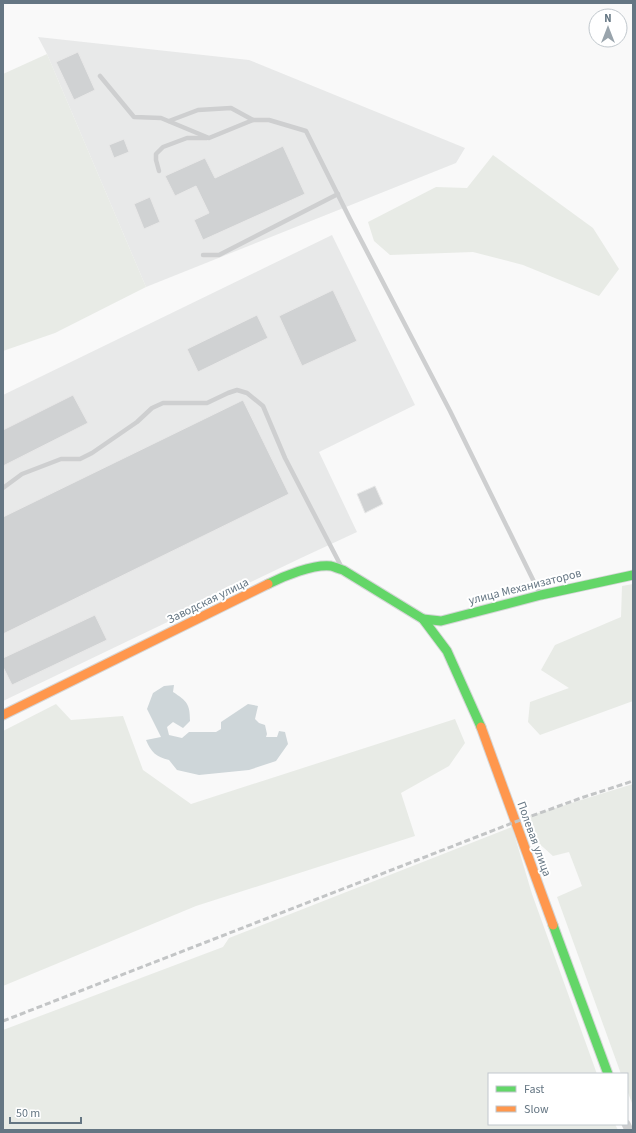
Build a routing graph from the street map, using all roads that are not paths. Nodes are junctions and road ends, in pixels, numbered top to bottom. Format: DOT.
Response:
graph roads {
  1 [pos="100,76"];
  2 [pos="252,120"];
  3 [pos="169,121"];
  4 [pos="209,138"];
  5 [pos="159,171"];
  6 [pos="338,194"];
  7 [pos="204,255"];
  8 [pos="3,488"];
  9 [pos="343,570"];
  10 [pos="633,575"];
  11 [pos="541,595"];
  12 [pos="423,619"];
  13 [pos="3,715"];
  14 [pos="608,1073"];
  1 -- 3 [label="lane"];
  2 -- 3 [label="lane"];
  2 -- 4 [label="lane"];
  2 -- 6 [label="lane"];
  3 -- 4 [label="lane"];
  4 -- 5 [label="lane"];
  6 -- 7 [label="lane"];
  6 -- 11 [label="lane"];
  8 -- 9 [label="lane"];
  9 -- 12 [label="street, Заводская улица"];
  9 -- 13 [label="street, Заводская улица"];
  10 -- 11 [label="street, улица Механизаторов"];
  11 -- 12 [label="street, улица Механизаторов"];
  12 -- 14 [label="street, Полевая улица"];
}
